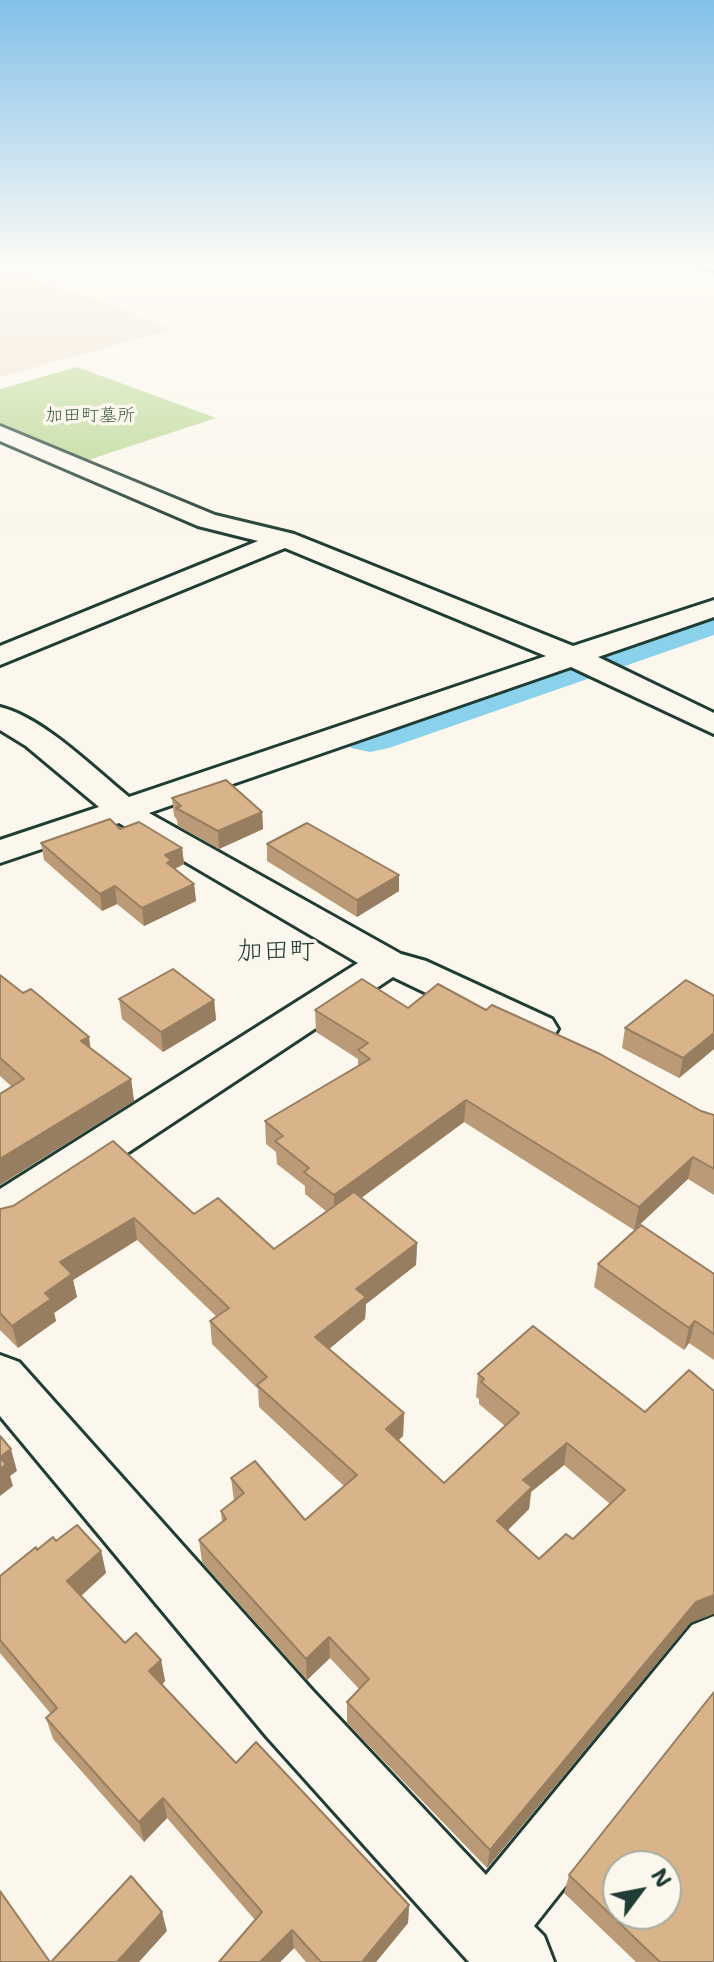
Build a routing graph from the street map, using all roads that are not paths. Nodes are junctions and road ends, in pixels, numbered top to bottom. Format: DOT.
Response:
graph roads {
  1 [pos="0,433"];
  2 [pos="285,539"];
  3 [pos="714,608"];
  4 [pos="0,656"];
  5 [pos="581,661"];
  6 [pos="0,716"];
  7 [pos="714,725"];
  8 [pos="130,814"];
  9 [pos="0,852"];
  10 [pos="387,963"];
  11 [pos="570,1044"];
  12 [pos="0,1213"];
  13 [pos="0,1378"];
  14 [pos="714,1647"];
  15 [pos="503,1945"];
  1 -- 2 [label="street"];
  2 -- 4 [label="street"];
  2 -- 5 [label="street"];
  3 -- 5 [label="street"];
  5 -- 7 [label="street"];
  5 -- 8 [label="street"];
  6 -- 8 [label="street"];
  8 -- 9 [label="street"];
  8 -- 10 [label="street"];
  10 -- 11 [label="street"];
  10 -- 12 [label="street"];
  13 -- 15 [label="street"];
  14 -- 15 [label="street"];
}
